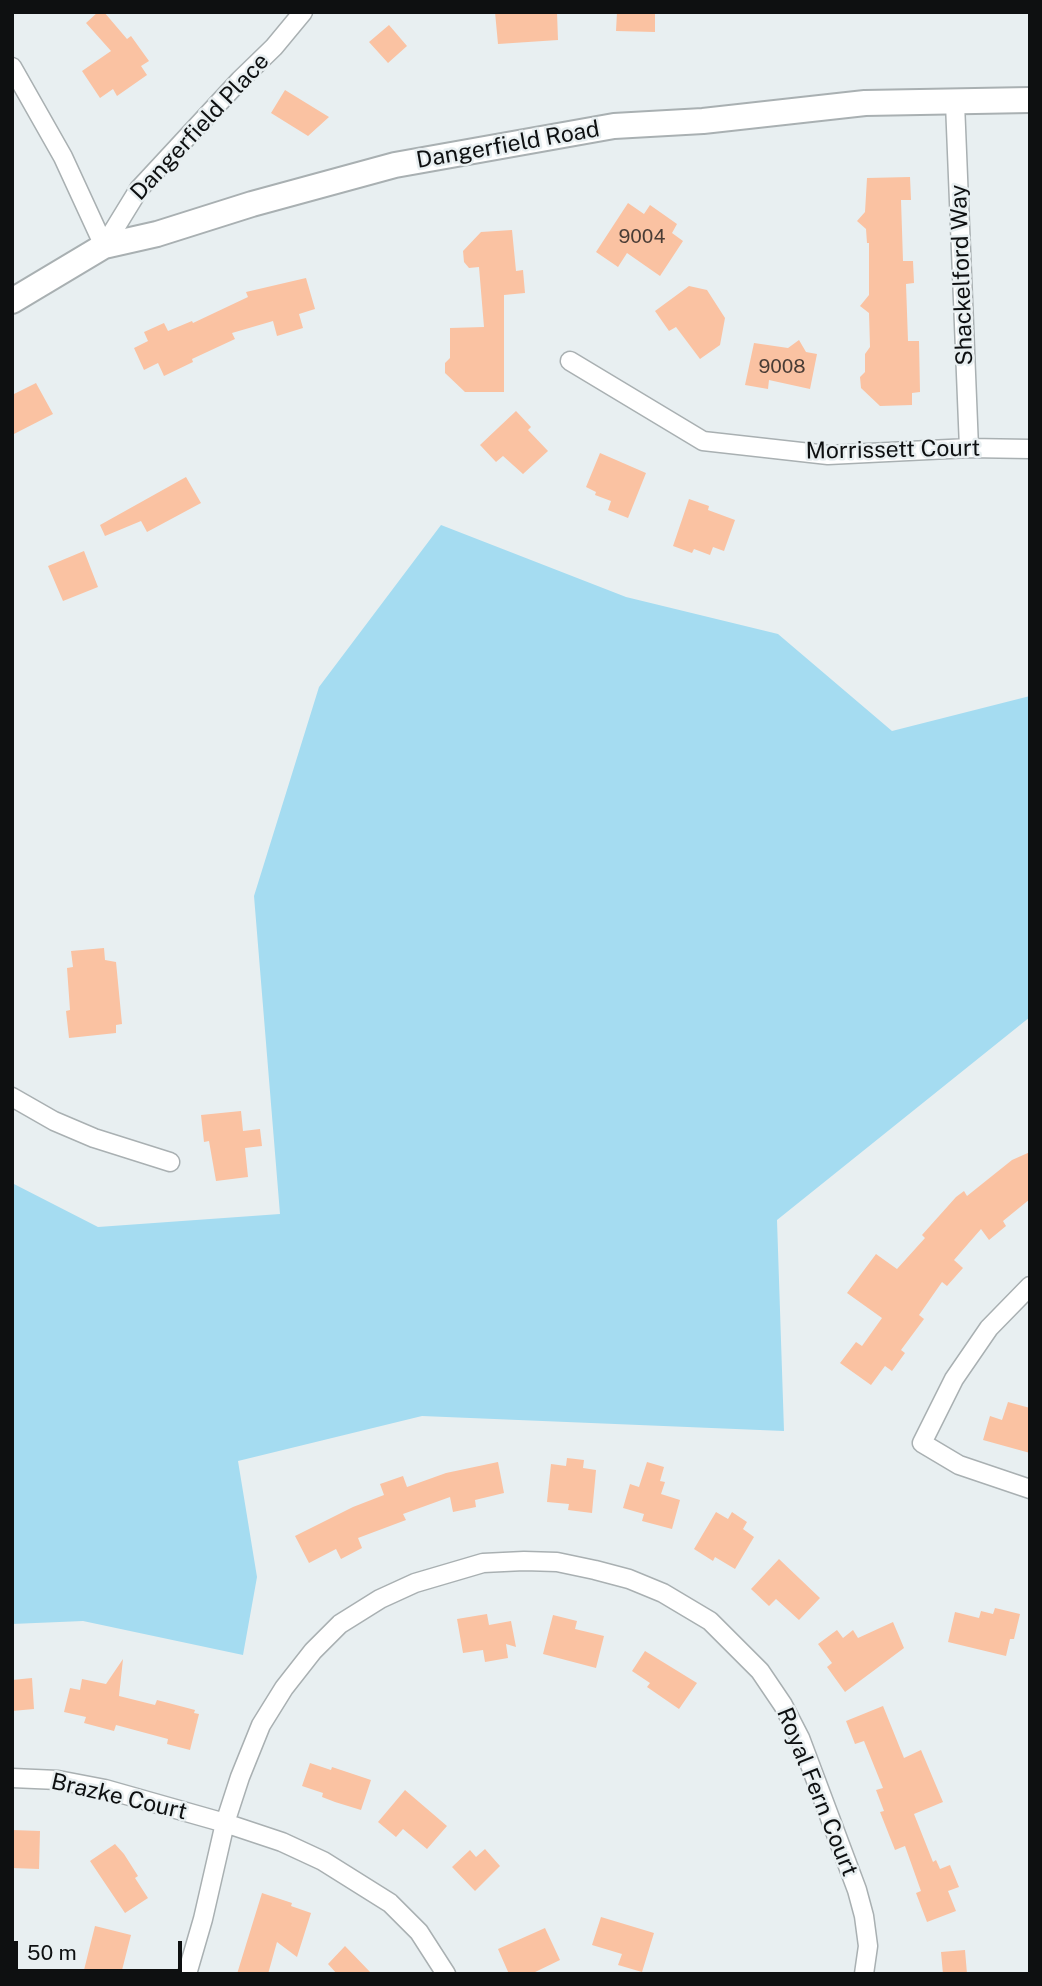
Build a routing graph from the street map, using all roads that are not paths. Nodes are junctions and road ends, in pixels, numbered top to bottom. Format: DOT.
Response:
graph roads {
  1 [pos="303,12"];
  2 [pos="12,67"];
  3 [pos="1030,100"];
  4 [pos="955,103"];
  5 [pos="104,246"];
  6 [pos="12,301"];
  7 [pos="570,361"];
  8 [pos="969,448"];
  9 [pos="1030,449"];
  10 [pos="12,1097"];
  11 [pos="170,1162"];
  12 [pos="1030,1286"];
  13 [pos="1030,1489"];
  14 [pos="12,1778"];
  15 [pos="225,1823"];
  16 [pos="187,1974"];
  17 [pos="446,1974"];
  18 [pos="864,1974"];
  1 -- 5 [label="street, Dangerfield Place"];
  2 -- 5 [label="street"];
  3 -- 4 [label="street, Dangerfield Road"];
  4 -- 5 [label="street, Dangerfield Road"];
  4 -- 8 [label="street, Shackelford Way"];
  5 -- 6 [label="street, Dangerfield Road"];
  7 -- 8 [label="street, Morrissett Court"];
  8 -- 9 [label="street, Morrissett Court"];
  10 -- 11 [label="street"];
  12 -- 13 [label="street"];
  14 -- 15 [label="street, Brazke Court"];
  15 -- 16 [label="street, Royal Fern Court"];
  15 -- 17 [label="street, Brazke Court"];
  15 -- 18 [label="street, Royal Fern Court"];
}
